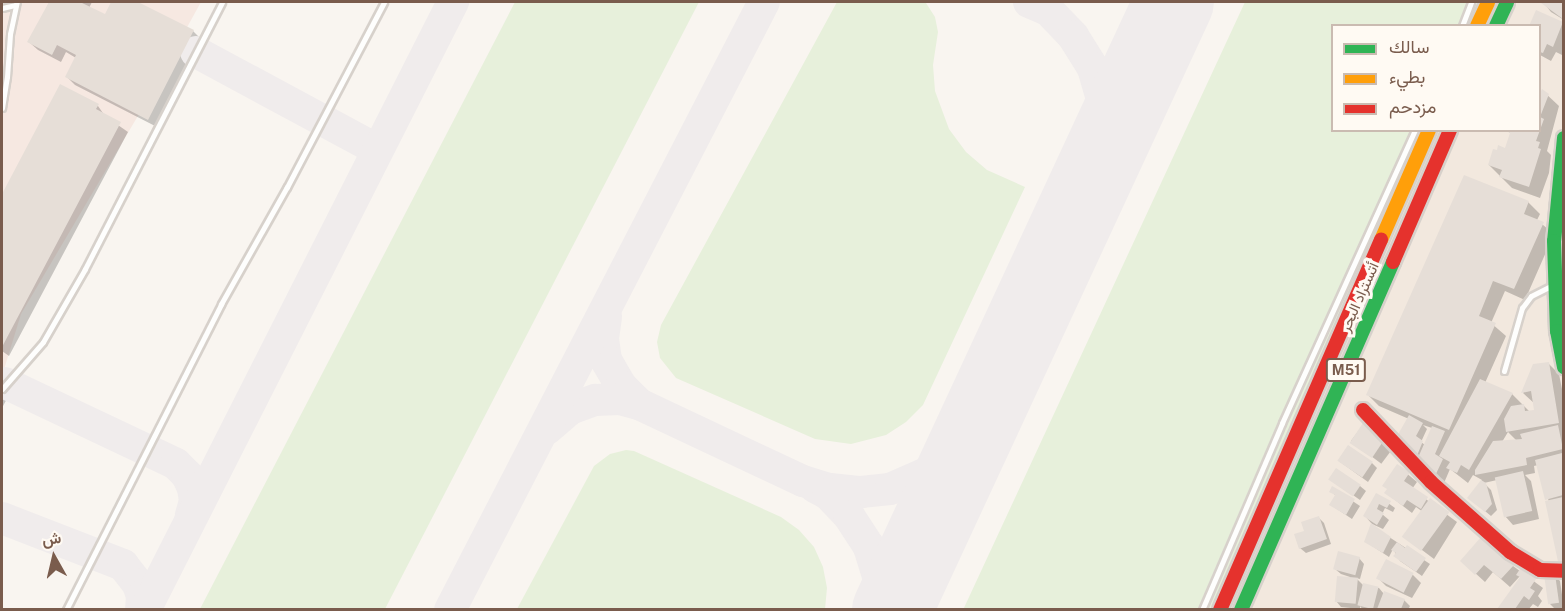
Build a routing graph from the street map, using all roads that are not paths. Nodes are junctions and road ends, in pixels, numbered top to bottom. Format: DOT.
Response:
graph roads {
  1 [pos="222,2"];
  2 [pos="384,2"];
  3 [pos="1471,2"];
  4 [pos="1488,2"];
  5 [pos="1507,2"];
  6 [pos="16,3"];
  7 [pos="2,8"];
  8 [pos="1463,24"];
  9 [pos="1478,24"];
  10 [pos="1497,24"];
  11 [pos="2,57"];
  12 [pos="8,64"];
  13 [pos="2,108"];
  14 [pos="1414,132"];
  15 [pos="1428,132"];
  16 [pos="1449,132"];
  17 [pos="1563,138"];
  18 [pos="1555,284"];
  19 [pos="1563,367"];
  20 [pos="1504,371"];
  21 [pos="2,390"];
  22 [pos="1363,410"];
  23 [pos="1563,571"];
  24 [pos="66,609"];
  25 [pos="1202,609"];
  26 [pos="1220,609"];
  27 [pos="1241,609"];
  1 -- 21 [label="lane"];
  2 -- 24 [label="lane"];
  3 -- 8 [label="lane"];
  4 -- 9 [label="main road"];
  5 -- 10 [label="main road"];
  6 -- 7 [label="lane"];
  6 -- 12 [label="lane"];
  11 -- 12 [label="lane"];
  12 -- 13 [label="lane"];
  14 -- 25 [label="lane"];
  15 -- 26 [label="main road, أتستراد البحر / M51"];
  16 -- 27 [label="main road, أتستراد البحر / M51"];
  17 -- 18 [label="main road"];
  18 -- 19 [label="main road"];
  18 -- 20 [label="lane"];
  22 -- 23 [label="main road"];
}
